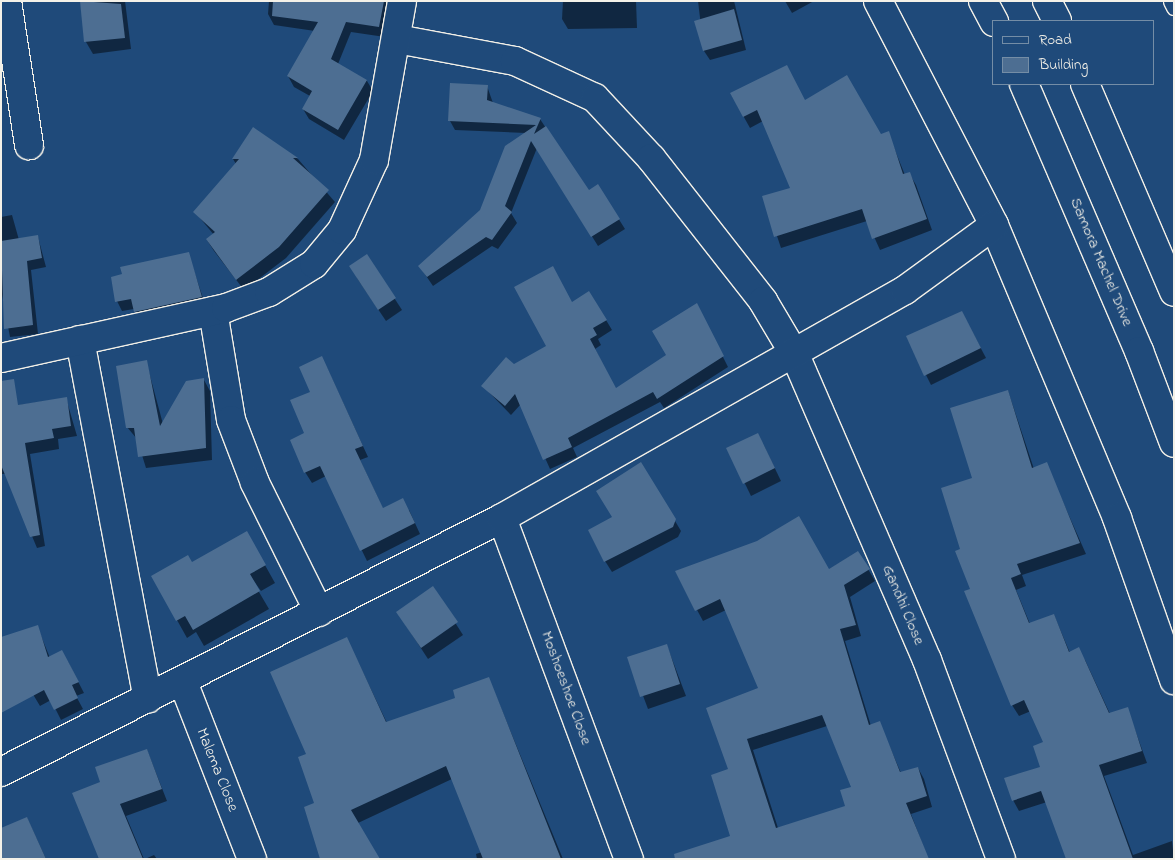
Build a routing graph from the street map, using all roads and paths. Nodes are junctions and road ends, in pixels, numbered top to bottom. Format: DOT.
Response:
graph roads {
  1 [pos="7,1"];
  2 [pos="402,1"];
  3 [pos="878,1"];
  4 [pos="983,1"];
  5 [pos="1047,1"];
  6 [pos="1171,1"];
  7 [pos="1174,7"];
  8 [pos="993,20"];
  9 [pos="1056,20"];
  10 [pos="397,39"];
  11 [pos="1024,85"];
  12 [pos="1085,85"];
  13 [pos="29,146"];
  14 [pos="994,225"];
  15 [pos="1174,292"];
  16 [pos="213,311"];
  17 [pos="80,340"];
  18 [pos="795,355"];
  19 [pos="1,358"];
  20 [pos="1174,443"];
  21 [pos="502,518"];
  22 [pos="320,612"];
  23 [pos="1174,680"];
  24 [pos="183,682"];
  25 [pos="148,699"];
  26 [pos="1,772"];
  27 [pos="252,859"];
  28 [pos="630,859"];
  29 [pos="1001,859"];
  1 -- 13 [label="street"];
  2 -- 10 [label="street"];
  3 -- 14 [label="street"];
  4 -- 8 [label="street"];
  5 -- 9 [label="street"];
  6 -- 7 [label="lane"];
  10 -- 16 [label="street"];
  10 -- 18 [label="street, Gandhi Close"];
  11 -- 20 [label="street, Samora Machel Drive"];
  12 -- 15 [label="street"];
  14 -- 18 [label="street"];
  14 -- 23 [label="street"];
  16 -- 17 [label="street"];
  16 -- 22 [label="street"];
  17 -- 19 [label="street"];
  17 -- 25 [label="street"];
  18 -- 21 [label="street"];
  18 -- 29 [label="street, Gandhi Close"];
  21 -- 22 [label="street"];
  21 -- 28 [label="street, Moshoeshoe Close"];
  22 -- 24 [label="street"];
  24 -- 25 [label="street"];
  24 -- 27 [label="street, Malema Close"];
  25 -- 26 [label="street"];
}
